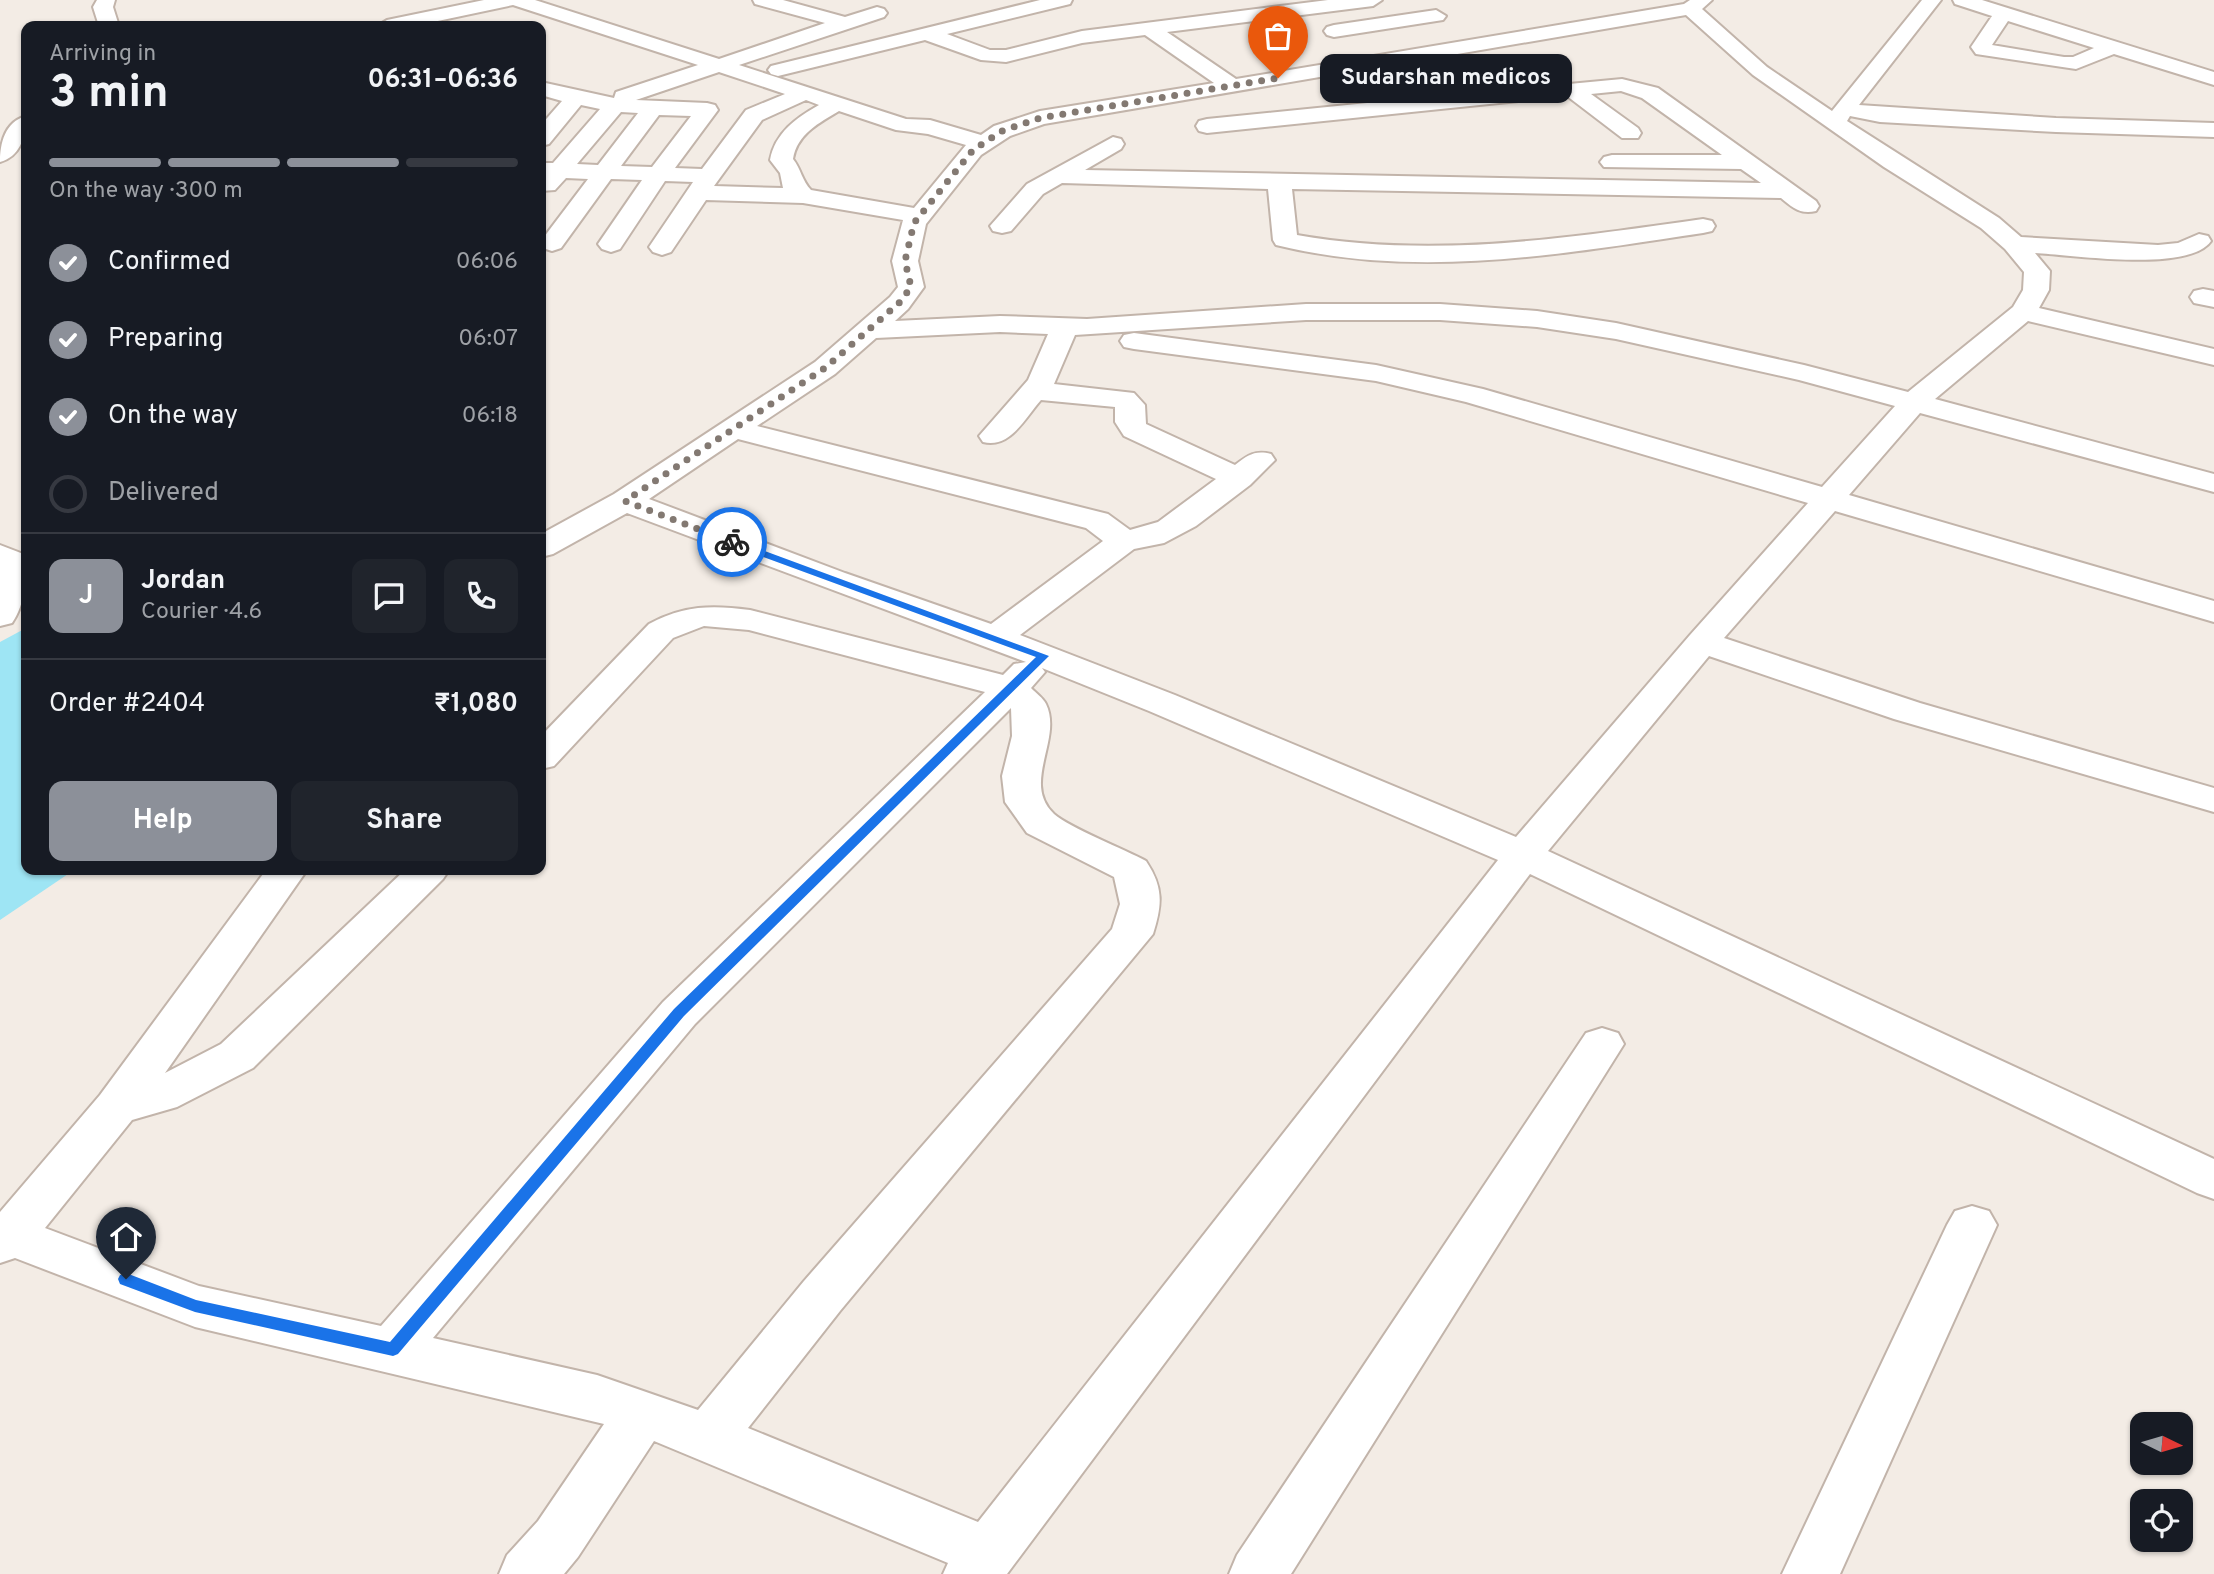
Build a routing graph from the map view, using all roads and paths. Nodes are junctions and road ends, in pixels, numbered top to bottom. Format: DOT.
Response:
graph roads {
  1 [pos="107,0"];
  2 [pos="509,0"];
  3 [pos="552,0"];
  4 [pos="762,0"];
  5 [pos="1002,0"];
  6 [pos="1063,0"];
  7 [pos="1373,0"];
  8 [pos="1932,0"];
  9 [pos="1973,1"];
  10 [pos="1696,4"];
  11 [pos="1284,5"];
  12 [pos="2002,7"];
  13 [pos="1022,9"];
  14 [pos="877,12"];
  15 [pos="1436,16"];
  16 [pos="107,21"];
  17 [pos="410,21"];
  18 [pos="845,23"];
  19 [pos="1149,29"];
  20 [pos="926,33"];
  21 [pos="1320,33"];
  22 [pos="1082,37"];
  23 [pos="2114,47"];
  24 [pos="1207,48"];
  25 [pos="1181,51"];
  26 [pos="1154,55"];
  27 [pos="741,60"];
  28 [pos="1374,62"];
  29 [pos="1347,66"];
  30 [pos="2214,66"];
  31 [pos="720,67"];
  32 [pos="776,71"];
  33 [pos="2214,79"];
  34 [pos="1231,85"];
  35 [pos="1570,89"];
  36 [pos="546,90"];
  37 [pos="802,94"];
  38 [pos="575,99"];
  39 [pos="1435,103"];
  40 [pos="611,104"];
  41 [pos="836,104"];
  42 [pos="1395,107"];
  43 [pos="652,108"];
  44 [pos="707,110"];
  45 [pos="1600,111"];
  46 [pos="759,112"];
  47 [pos="1839,116"];
  48 [pos="1207,126"];
  49 [pos="930,127"];
  50 [pos="21,129"];
  51 [pos="2214,130"];
  52 [pos="546,133"];
  53 [pos="1630,133"];
  54 [pos="984,143"];
  55 [pos="1113,144"];
  56 [pos="0,155"];
  57 [pos="1591,162"];
  58 [pos="1743,162"];
  59 [pos="550,171"];
  60 [pos="604,172"];
  61 [pos="659,174"];
  62 [pos="1059,176"];
  63 [pos="1279,182"];
  64 [pos="704,184"];
  65 [pos="1783,191"];
  66 [pos="803,196"];
  67 [pos="1807,206"];
  68 [pos="920,216"];
  69 [pos="1002,226"];
  70 [pos="1703,226"];
  71 [pos="2199,240"];
  72 [pos="552,243"];
  73 [pos="611,244"];
  74 [pos="2014,244"];
  75 [pos="662,247"];
  76 [pos="911,287"];
  77 [pos="2023,312"];
  78 [pos="1000,324"];
  79 [pos="1057,328"];
  80 [pos="868,330"];
  81 [pos="2214,357"];
  82 [pos="1034,391"];
  83 [pos="1915,401"];
  84 [pos="733,429"];
  85 [pos="994,436"];
  86 [pos="2214,483"];
  87 [pos="1825,500"];
  88 [pos="625,501"];
  89 [pos="1124,541"];
  90 [pos="546,544"];
  91 [pos="0,555"];
  92 [pos="2214,612"];
  93 [pos="0,618"];
  94 [pos="21,618"];
  95 [pos="995,637"];
  96 [pos="1702,642"];
  97 [pos="1043,656"];
  98 [pos="1011,688"];
  99 [pos="546,753"];
  100 [pos="2214,800"];
  101 [pos="1523,855"];
  102 [pos="283,875"];
  103 [pos="424,875"];
  104 [pos="1602,1044"];
  105 [pos="116,1107"];
  106 [pos="2214,1180"];
  107 [pos="1972,1225"];
  108 [pos="5,1239"];
  109 [pos="393,1349"];
  110 [pos="642,1413"];
  111 [pos="709,1437"];
  112 [pos="980,1563"];
  113 [pos="528,1574"];
  114 [pos="1258,1574"];
  115 [pos="1811,1574"];
  1 -- 16 [label="street"];
  2 -- 17 [label="street"];
  2 -- 31 [label="street"];
  3 -- 27 [label="street"];
  4 -- 18 [label="street"];
  5 -- 13 [label="street"];
  6 -- 13 [label="street"];
  7 -- 11 [label="street"];
  8 -- 47 [label="street"];
  9 -- 12 [label="street"];
  10 -- 28 [label="street"];
  10 -- 47 [label="street"];
  11 -- 19 [label="street"];
  11 -- 21 [label="street"];
  12 -- 23 [label="street"];
  12 -- 23 [label="street"];
  12 -- 30 [label="street"];
  13 -- 20 [label="street"];
  13 -- 22 [label="street"];
  14 -- 18 [label="street"];
  15 -- 21 [label="street"];
  18 -- 27 [label="street"];
  19 -- 22 [label="street"];
  19 -- 25 [label="street"];
  20 -- 22 [label="street"];
  20 -- 32 [label="street"];
  21 -- 28 [label="street"];
  23 -- 33 [label="street"];
  24 -- 25 [label="street"];
  25 -- 26 [label="street"];
  25 -- 34 [label="street"];
  27 -- 31 [label="street"];
  27 -- 32 [label="street"];
  28 -- 29 [label="street"];
  29 -- 34 [label="street"];
  29 -- 42 [label="street"];
  31 -- 37 [label="street"];
  31 -- 40 [label="street"];
  32 -- 49 [label="street"];
  34 -- 54 [label="street"];
  35 -- 39 [label="street"];
  35 -- 45 [label="street"];
  35 -- 58 [label="street"];
  36 -- 38 [label="street"];
  37 -- 41 [label="street"];
  37 -- 46 [label="street"];
  38 -- 40 [label="street"];
  38 -- 52 [label="street"];
  39 -- 42 [label="street"];
  39 -- 45 [label="street"];
  40 -- 43 [label="street"];
  40 -- 59 [label="street"];
  41 -- 49 [label="street"];
  41 -- 66 [label="street"];
  42 -- 48 [label="street"];
  43 -- 44 [label="street"];
  43 -- 60 [label="street"];
  44 -- 46 [label="street"];
  44 -- 61 [label="street"];
  45 -- 53 [label="street"];
  46 -- 64 [label="street"];
  47 -- 51 [label="street"];
  47 -- 74 [label="street"];
  49 -- 54 [label="street"];
  50 -- 56 [label="street"];
  54 -- 68 [label="street"];
  55 -- 62 [label="street"];
  57 -- 58 [label="street"];
  58 -- 65 [label="street"];
  59 -- 60 [label="street"];
  60 -- 61 [label="street"];
  60 -- 72 [label="street"];
  61 -- 64 [label="street"];
  61 -- 73 [label="street"];
  62 -- 63 [label="street"];
  62 -- 69 [label="street"];
  63 -- 65 [label="street"];
  63 -- 70 [label="street"];
  64 -- 66 [label="street"];
  64 -- 75 [label="street"];
  65 -- 67 [label="street"];
  66 -- 68 [label="street"];
  68 -- 76 [label="street"];
  71 -- 74 [label="street"];
  74 -- 77 [label="street"];
  76 -- 78 [label="street"];
  76 -- 80 [label="street"];
  77 -- 81 [label="street"];
  77 -- 83 [label="street"];
  78 -- 79 [label="street"];
  78 -- 80 [label="street"];
  79 -- 82 [label="street"];
  79 -- 83 [label="street"];
  79 -- 87 [label="street"];
  80 -- 84 [label="street"];
  82 -- 85 [label="street"];
  82 -- 89 [label="street"];
  83 -- 86 [label="street"];
  83 -- 87 [label="street"];
  84 -- 88 [label="street"];
  84 -- 89 [label="street"];
  87 -- 92 [label="street"];
  87 -- 96 [label="street"];
  88 -- 90 [label="street"];
  88 -- 95 [label="street"];
  89 -- 95 [label="street"];
  91 -- 93 [label="street"];
  93 -- 94 [label="street"];
  95 -- 97 [label="street"];
  96 -- 100 [label="street"];
  96 -- 101 [label="street"];
  97 -- 98 [label="street"];
  97 -- 101 [label="street"];
  98 -- 99 [label="street"];
  98 -- 109 [label="street"];
  98 -- 111 [label="street"];
  101 -- 106 [label="street"];
  101 -- 112 [label="street"];
  102 -- 105 [label="street"];
  103 -- 105 [label="street"];
  104 -- 114 [label="street"];
  105 -- 108 [label="street"];
  107 -- 115 [label="street"];
  108 -- 109 [label="street"];
  109 -- 110 [label="street"];
  110 -- 111 [label="street"];
  110 -- 113 [label="street"];
  111 -- 112 [label="street"];
}
